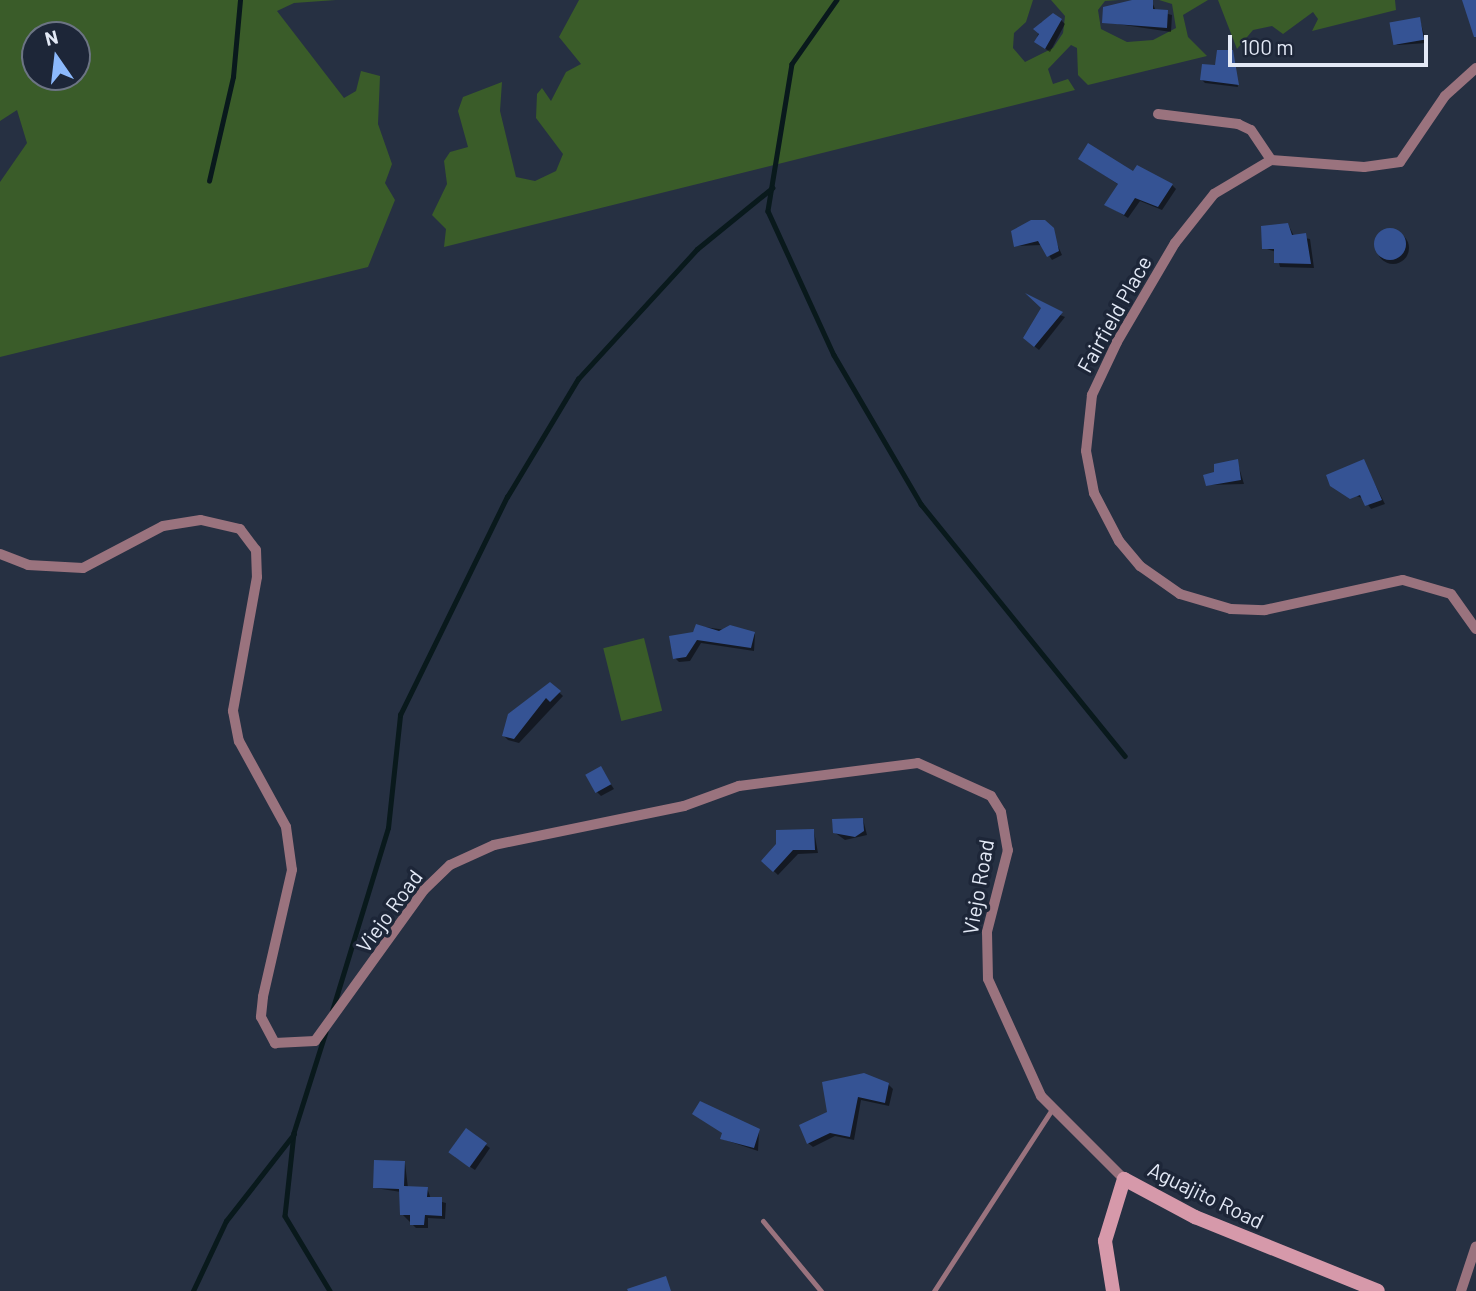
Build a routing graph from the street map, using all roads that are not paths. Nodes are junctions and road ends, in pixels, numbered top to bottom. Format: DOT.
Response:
graph roads {
  1 [pos="1476,68"];
  2 [pos="1158,114"];
  3 [pos="1271,160"];
  4 [pos="0,554"];
  5 [pos="1476,629"];
  6 [pos="1053,1108"];
  7 [pos="1124,1179"];
  8 [pos="763,1221"];
  9 [pos="1476,1246"];
  10 [pos="821,1291"];
  11 [pos="934,1291"];
  12 [pos="1113,1291"];
  13 [pos="1378,1291"];
  14 [pos="1461,1291"];
  1 -- 3 [label="street"];
  2 -- 3 [label="street"];
  3 -- 5 [label="street, Fairfield Place"];
  4 -- 6 [label="street, Viejo Road"];
  6 -- 7 [label="street, Viejo Road"];
  6 -- 11 [label="lane"];
  7 -- 12 [label="street, Aguajito Road"];
  7 -- 13 [label="street, Aguajito Road"];
  8 -- 10 [label="lane"];
  9 -- 14 [label="street"];
}
